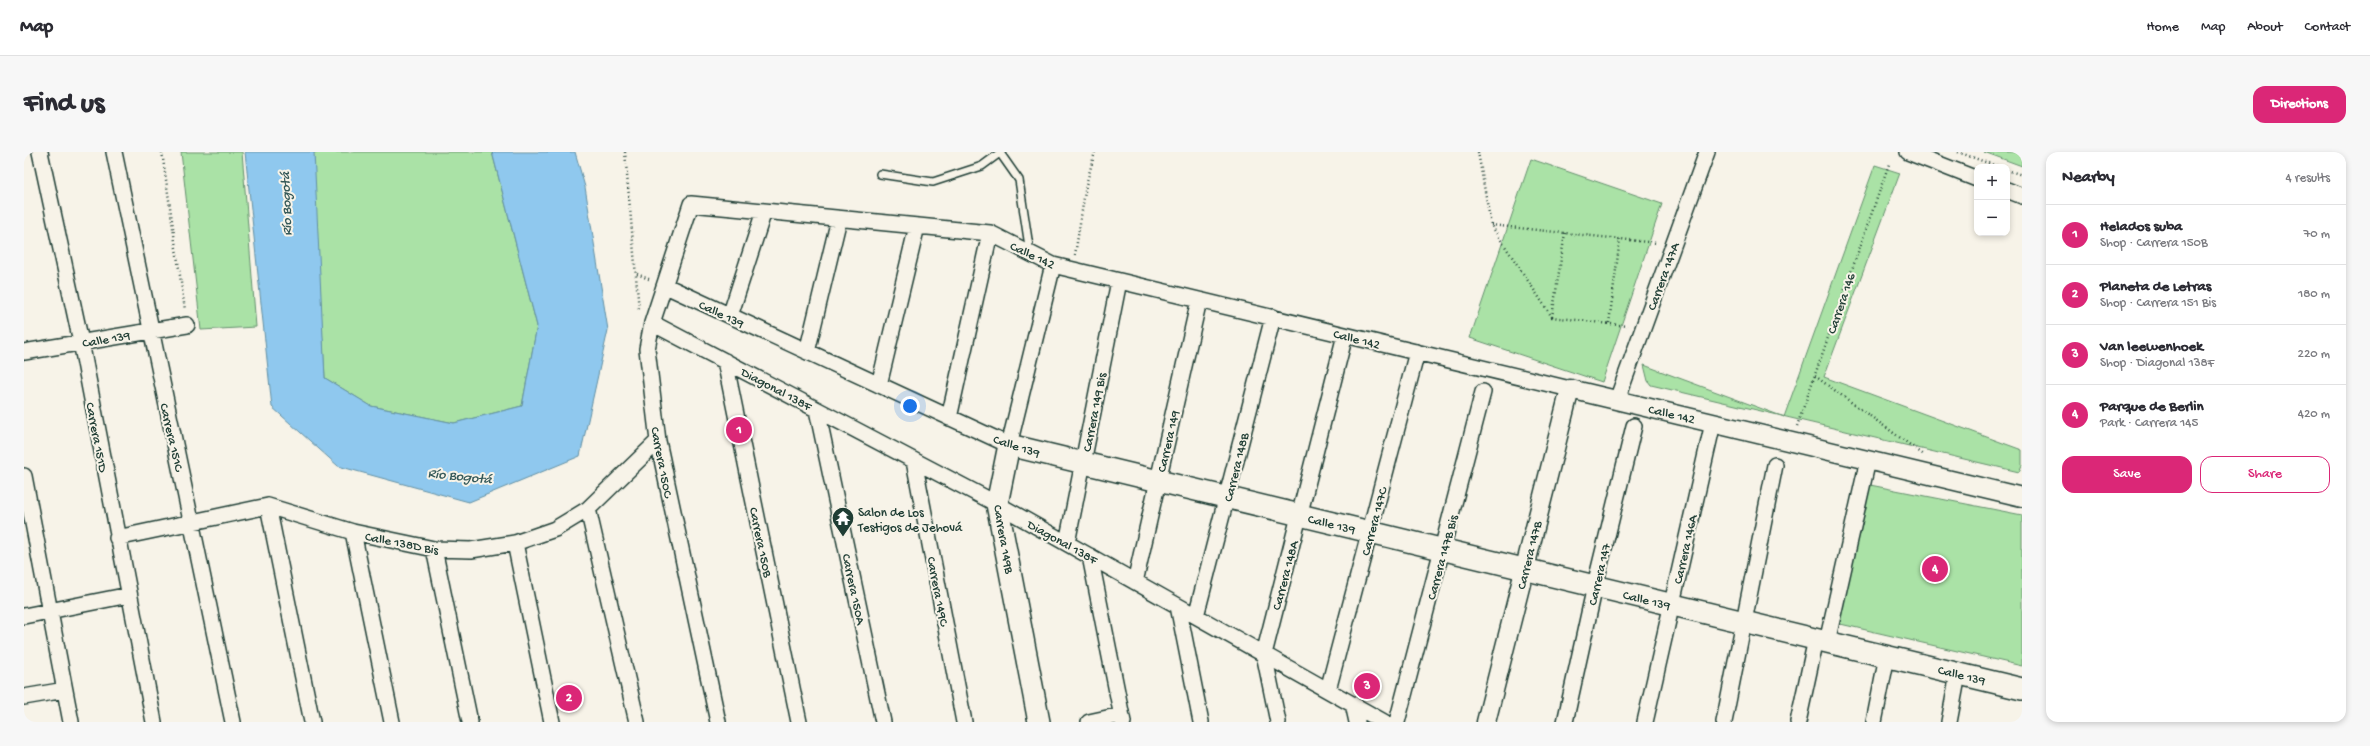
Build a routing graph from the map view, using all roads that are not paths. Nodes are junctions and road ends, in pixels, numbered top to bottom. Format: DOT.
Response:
graph roads {
  1 [pos="40,152"];
  2 [pos="114,152"];
  3 [pos="1707,152"];
  4 [pos="1000,153"];
  5 [pos="1908,153"];
  6 [pos="880,174"];
  7 [pos="1974,178"];
  8 [pos="2010,191"];
  9 [pos="2022,196"];
  10 [pos="692,204"];
  11 [pos="764,211"];
  12 [pos="838,218"];
  13 [pos="917,226"];
  14 [pos="990,233"];
  15 [pos="1030,253"];
  16 [pos="1053,265"];
  17 [pos="1119,281"];
  18 [pos="666,286"];
  19 [pos="1199,300"];
  20 [pos="730,316"];
  21 [pos="1273,318"];
  22 [pos="652,323"];
  23 [pos="187,325"];
  24 [pos="149,330"];
  25 [pos="1345,335"];
  26 [pos="81,342"];
  27 [pos="24,352"];
  28 [pos="807,352"];
  29 [pos="1417,352"];
  30 [pos="725,361"];
  31 [pos="879,385"];
  32 [pos="1570,389"];
  33 [pos="1483,392"];
  34 [pos="1617,400"];
  35 [pos="817,410"];
  36 [pos="949,418"];
  37 [pos="1713,423"];
  38 [pos="1634,426"];
  39 [pos="658,441"];
  40 [pos="1009,445"];
  41 [pos="1868,460"];
  42 [pos="914,461"];
  43 [pos="1083,463"];
  44 [pos="1776,465"];
  45 [pos="24,476"];
  46 [pos="1158,481"];
  47 [pos="2022,497"];
  48 [pos="1228,498"];
  49 [pos="997,504"];
  50 [pos="268,506"];
  51 [pos="588,509"];
  52 [pos="1300,515"];
  53 [pos="192,522"];
  54 [pos="353,532"];
  55 [pos="1370,532"];
  56 [pos="117,538"];
  57 [pos="515,543"];
  58 [pos="1067,543"];
  59 [pos="434,550"];
  60 [pos="1443,550"];
  61 [pos="1090,556"];
  62 [pos="1524,569"];
  63 [pos="1135,582"];
  64 [pos="1595,586"];
  65 [pos="129,595"];
  66 [pos="1671,605"];
  67 [pos="1178,606"];
  68 [pos="49,612"];
  69 [pos="24,616"];
  70 [pos="1196,616"];
  71 [pos="1744,622"];
  72 [pos="1821,640"];
  73 [pos="1264,654"];
  74 [pos="1887,656"];
  75 [pos="1958,674"];
  76 [pos="2022,689"];
  77 [pos="65,690"];
  78 [pos="1328,690"];
  79 [pos="24,697"];
  80 [pos="1353,704"];
  81 [pos="1122,719"];
  82 [pos="71,722"];
  83 [pos="154,722"];
  84 [pos="234,722"];
  85 [pos="312,722"];
  86 [pos="392,722"];
  87 [pos="470,722"];
  88 [pos="552,722"];
  89 [pos="637,722"];
  90 [pos="718,722"];
  91 [pos="799,722"];
  92 [pos="883,722"];
  93 [pos="964,722"];
  94 [pos="1039,722"];
  95 [pos="1089,722"];
  96 [pos="1201,722"];
  97 [pos="1278,722"];
  98 [pos="1357,722"];
  99 [pos="1384,722"];
  100 [pos="1397,722"];
  101 [pos="1486,722"];
  102 [pos="1565,722"];
  103 [pos="1645,722"];
  104 [pos="1724,722"];
  105 [pos="1798,722"];
  106 [pos="1874,722"];
  107 [pos="1949,722"];
  1 -- 26 [label="street, Carrera 151D"];
  2 -- 24 [label="street, Carrera 151C"];
  3 -- 34 [label="street, Carrera 147A"];
  4 -- 6 [label="lane"];
  4 -- 15 [label="lane"];
  5 -- 7 [label="street"];
  8 -- 9 [label="street"];
  10 -- 11 [label="street, Calle 142"];
  10 -- 18 [label="street, Carrera 150C"];
  11 -- 12 [label="street, Calle 142"];
  11 -- 20 [label="street"];
  12 -- 13 [label="street, Calle 142"];
  12 -- 28 [label="street"];
  13 -- 14 [label="street, Calle 142"];
  13 -- 31 [label="street"];
  14 -- 15 [label="street, Calle 142"];
  14 -- 36 [label="street"];
  15 -- 16 [label="street, Calle 142"];
  16 -- 17 [label="street, Calle 142"];
  16 -- 40 [label="street, Carrera 149B"];
  17 -- 19 [label="street, Calle 142"];
  17 -- 43 [label="street, Carrera 149 Bis"];
  18 -- 20 [label="street, Calle 139"];
  18 -- 22 [label="street, Carrera 150C"];
  19 -- 21 [label="street, Calle 142"];
  19 -- 46 [label="street, Carrera 149"];
  20 -- 28 [label="street, Calle 139"];
  21 -- 25 [label="street, Calle 142"];
  21 -- 48 [label="street, Carrera 148B"];
  22 -- 30 [label="street, Diagonal 138F"];
  22 -- 39 [label="street, Carrera 150C"];
  23 -- 24 [label="street, Calle 139"];
  24 -- 26 [label="street, Calle 139"];
  24 -- 53 [label="street, Carrera 151C"];
  25 -- 29 [label="street, Calle 142"];
  25 -- 52 [label="street, Carrera 148A"];
  26 -- 27 [label="street, Calle 139"];
  26 -- 56 [label="street, Carrera 151D"];
  28 -- 31 [label="street, Calle 139"];
  29 -- 32 [label="street, Calle 142"];
  29 -- 55 [label="street, Carrera 147C"];
  30 -- 35 [label="street, Diagonal 138F"];
  30 -- 91 [label="street, Carrera 150B"];
  31 -- 36 [label="street, Calle 139"];
  32 -- 34 [label="street, Calle 142"];
  32 -- 62 [label="street, Carrera 147B"];
  33 -- 60 [label="street, Carrera 147B Bis"];
  34 -- 37 [label="street, Calle 142"];
  35 -- 42 [label="street, Diagonal 138F"];
  35 -- 92 [label="street, Carrera 150A"];
  36 -- 40 [label="street, Calle 139"];
  37 -- 41 [label="street, Calle 142"];
  37 -- 66 [label="street, Carrera 146A"];
  38 -- 64 [label="street, Carrera 147"];
  39 -- 51 [label="street, Calle 138D Bis"];
  39 -- 90 [label="street, Carrera 150C"];
  40 -- 43 [label="main road, Calle 139"];
  40 -- 49 [label="main road, Carrera 149B"];
  41 -- 47 [label="street, Calle 142"];
  41 -- 72 [label="street"];
  42 -- 49 [label="street, Diagonal 138F"];
  42 -- 93 [label="street, Carrera 149C"];
  43 -- 46 [label="main road, Calle 139"];
  43 -- 58 [label="street, Carrera 149 Bis"];
  44 -- 71 [label="street"];
  45 -- 68 [label="street"];
  46 -- 48 [label="main road, Calle 139"];
  46 -- 63 [label="street, Carrera 149"];
  48 -- 52 [label="main road, Calle 139"];
  48 -- 70 [label="street, Carrera 148B"];
  49 -- 58 [label="street, Diagonal 138F"];
  49 -- 94 [label="main road, Carrera 149B"];
  50 -- 53 [label="street, Calle 138D Bis"];
  50 -- 54 [label="street, Calle 138D Bis"];
  50 -- 85 [label="street"];
  51 -- 57 [label="street, Calle 138D Bis"];
  51 -- 89 [label="street"];
  52 -- 55 [label="main road, Calle 139"];
  52 -- 73 [label="street, Carrera 148A"];
  53 -- 56 [label="street, Calle 138D Bis"];
  53 -- 84 [label="street, Carrera 151C"];
  54 -- 59 [label="street, Calle 138D Bis"];
  54 -- 86 [label="street"];
  55 -- 60 [label="main road, Calle 139"];
  55 -- 78 [label="street, Carrera 147C"];
  56 -- 65 [label="street, Carrera 151D"];
  57 -- 59 [label="street, Calle 138D Bis"];
  57 -- 88 [label="street"];
  58 -- 61 [label="street, Diagonal 138F"];
  59 -- 87 [label="street"];
  60 -- 62 [label="main road, Calle 139"];
  60 -- 100 [label="street, Carrera 147B Bis"];
  61 -- 63 [label="street, Diagonal 138F"];
  61 -- 81 [label="street"];
  62 -- 64 [label="main road, Calle 139"];
  62 -- 101 [label="street, Carrera 147B"];
  63 -- 67 [label="street, Diagonal 138F"];
  64 -- 66 [label="main road, Calle 139"];
  64 -- 102 [label="street, Carrera 147"];
  65 -- 68 [label="street"];
  65 -- 83 [label="street, Carrera 151D"];
  66 -- 71 [label="main road, Calle 139"];
  66 -- 103 [label="street, Carrera 146A"];
  67 -- 70 [label="street, Diagonal 138F"];
  67 -- 96 [label="street"];
  68 -- 69 [label="street"];
  68 -- 77 [label="street"];
  70 -- 73 [label="street, Diagonal 138F"];
  71 -- 72 [label="main road, Calle 139"];
  71 -- 104 [label="street"];
  72 -- 74 [label="main road, Calle 139"];
  72 -- 105 [label="street"];
  73 -- 78 [label="street, Diagonal 138F"];
  73 -- 97 [label="street, Carrera 148A"];
  74 -- 75 [label="main road, Calle 139"];
  74 -- 106 [label="street"];
  75 -- 76 [label="main road, Calle 139"];
  75 -- 107 [label="street"];
  77 -- 79 [label="street"];
  77 -- 82 [label="street"];
  78 -- 80 [label="street, Diagonal 138F"];
  80 -- 98 [label="street"];
  80 -- 99 [label="street, Diagonal 138F"];
  81 -- 95 [label="street"];
}
